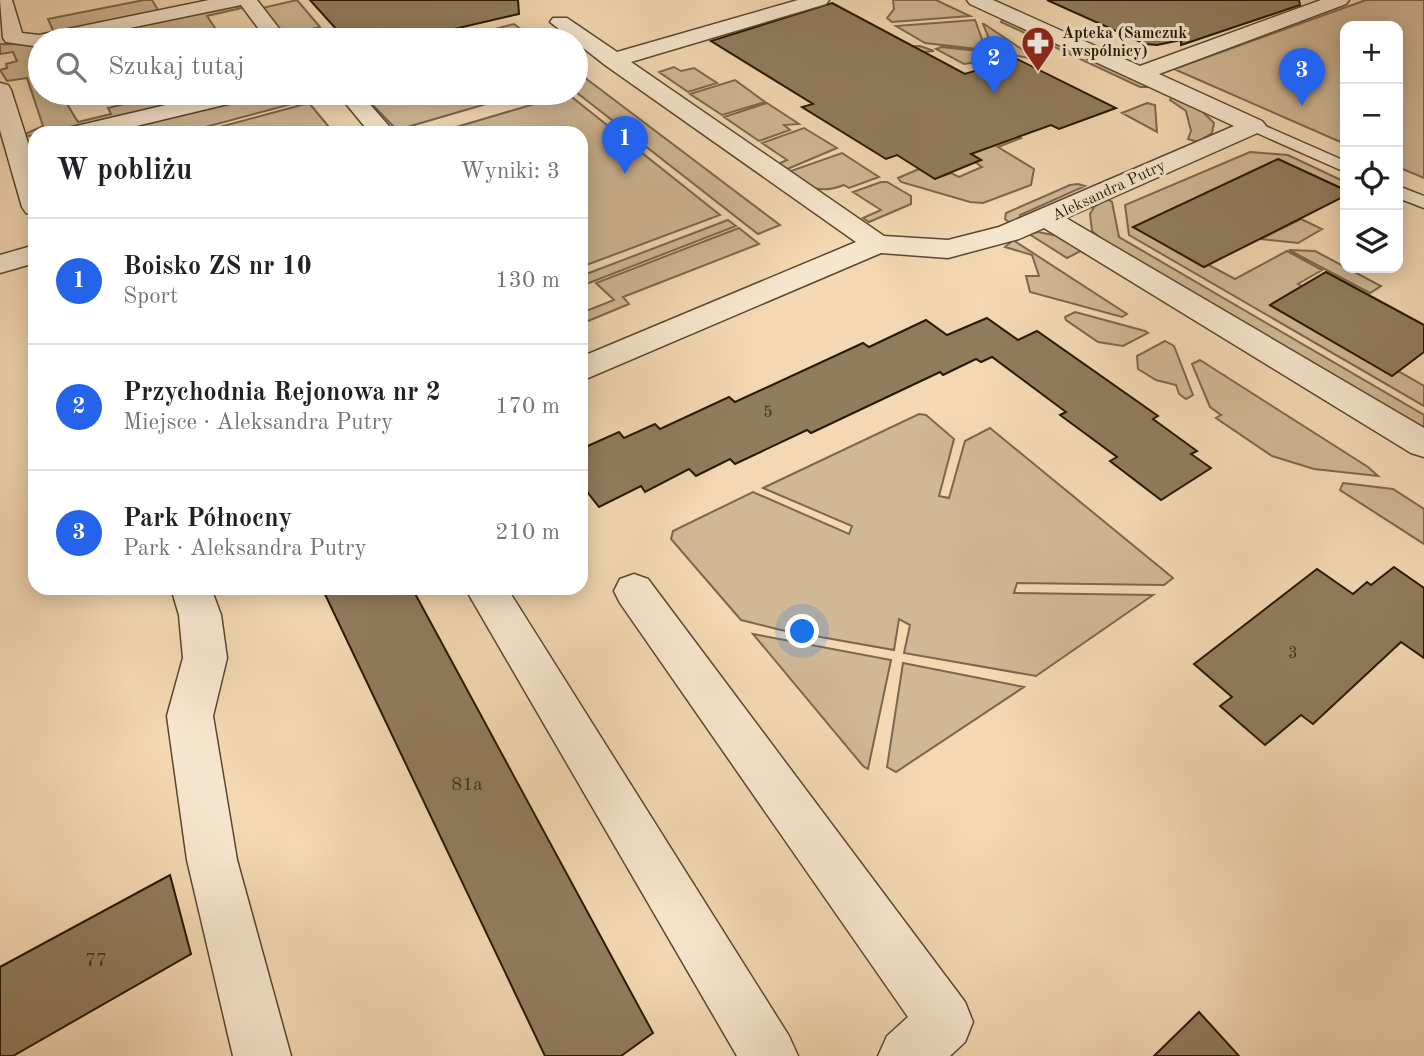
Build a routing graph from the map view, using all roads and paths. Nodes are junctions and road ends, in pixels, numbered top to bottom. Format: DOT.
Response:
graph roads {
  1 [pos="2,0"];
  2 [pos="237,0"];
  3 [pos="247,0"];
  4 [pos="819,0"];
  5 [pos="1339,0"];
  6 [pos="994,2"];
  7 [pos="560,22"];
  8 [pos="100,28"];
  9 [pos="269,28"];
  10 [pos="568,28"];
  11 [pos="28,39"];
  12 [pos="588,42"];
  13 [pos="613,60"];
  14 [pos="1139,74"];
  15 [pos="0,90"];
  16 [pos="195,105"];
  17 [pos="358,105"];
  18 [pos="106,126"];
  19 [pos="377,126"];
  20 [pos="1254,127"];
  21 [pos="15,154"];
  22 [pos="1340,165"];
  23 [pos="28,188"];
  24 [pos="1403,193"];
  25 [pos="1424,203"];
  26 [pos="1045,217"];
  27 [pos="877,244"];
  28 [pos="28,256"];
  29 [pos="0,264"];
  30 [pos="588,367"];
  31 [pos="1424,444"];
  32 [pos="634,591"];
  33 [pos="193,595"];
  34 [pos="489,595"];
  35 [pos="262,1056"];
  36 [pos="769,1056"];
  37 [pos="907,1056"];
  1 -- 11 [label="street"];
  2 -- 8 [label="street"];
  3 -- 9 [label="street"];
  4 -- 13 [label="street"];
  5 -- 14 [label="street"];
  6 -- 14 [label="street"];
  7 -- 10 [label="street"];
  12 -- 13 [label="street"];
  13 -- 27 [label="street"];
  14 -- 20 [label="street"];
  15 -- 21 [label="street"];
  16 -- 18 [label="street"];
  17 -- 19 [label="street"];
  20 -- 22 [label="lane"];
  20 -- 26 [label="street, Aleksandra Putry"];
  21 -- 23 [label="street"];
  24 -- 25 [label="lane"];
  26 -- 27 [label="street"];
  26 -- 31 [label="street, Aleksandra Putry"];
  27 -- 30 [label="street"];
  28 -- 29 [label="street"];
  32 -- 37 [label="street"];
  33 -- 35 [label="street"];
  34 -- 36 [label="street"];
}
